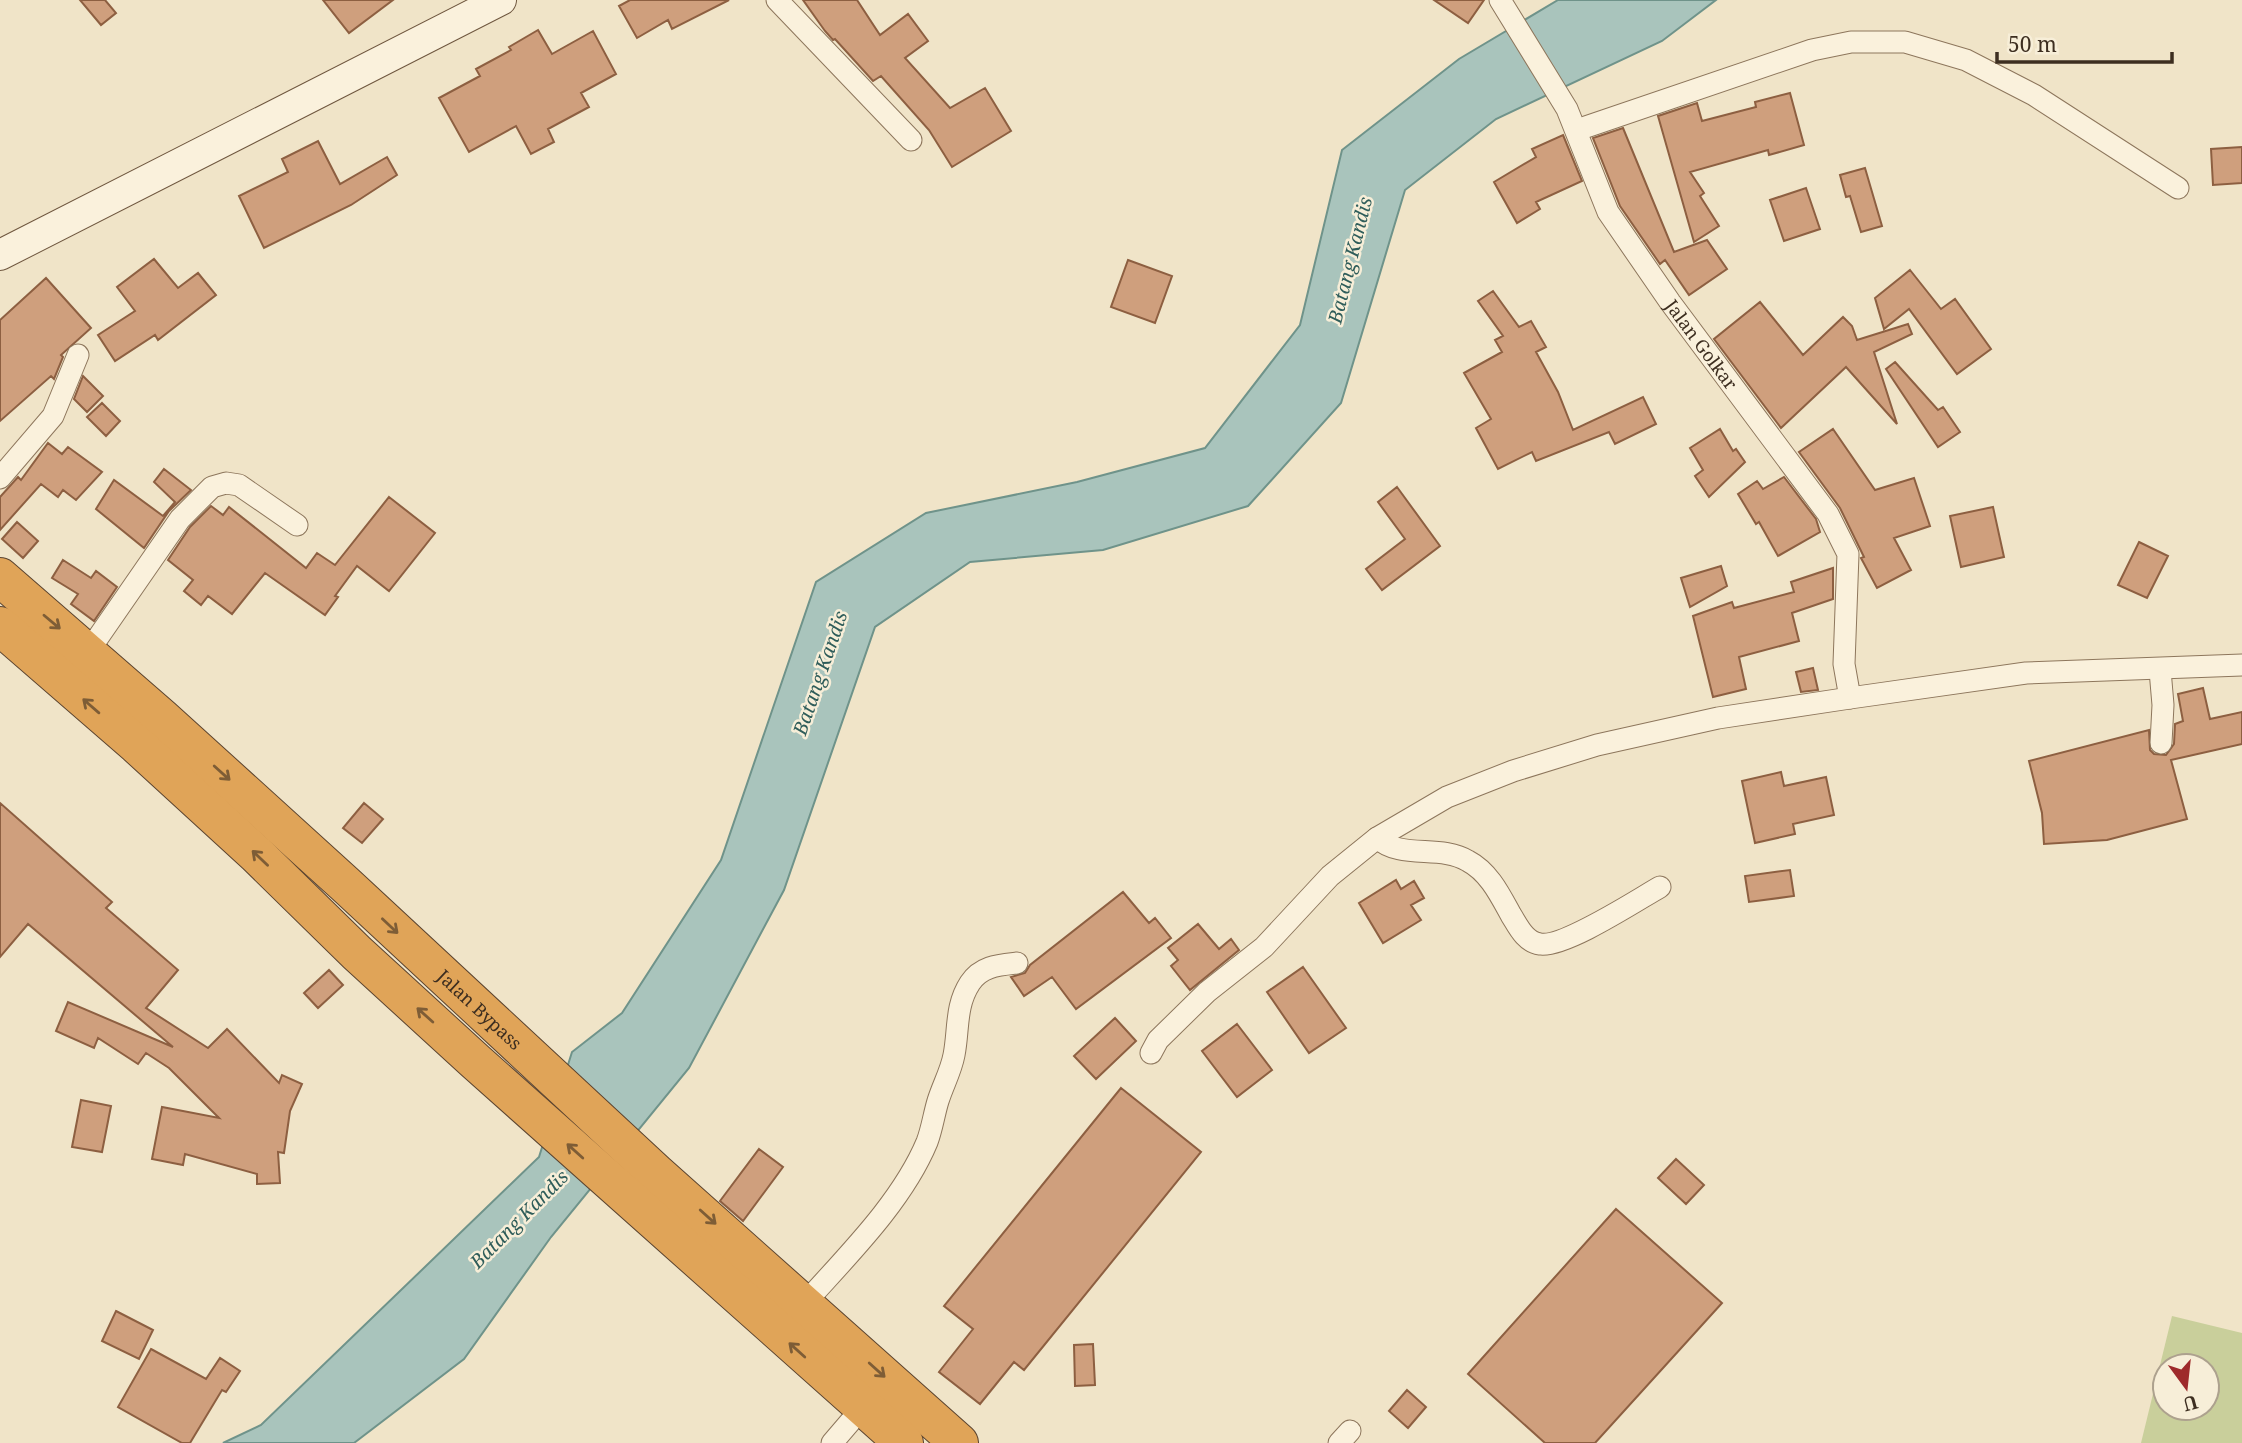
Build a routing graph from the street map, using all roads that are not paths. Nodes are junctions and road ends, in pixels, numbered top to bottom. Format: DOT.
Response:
graph roads {
  1 [pos="501,0"];
  2 [pos="777,0"];
  3 [pos="1500,0"];
  4 [pos="1577,130"];
  5 [pos="911,140"];
  6 [pos="2178,188"];
  7 [pos="0,255"];
  8 [pos="78,355"];
  9 [pos="0,478"];
  10 [pos="297,525"];
  11 [pos="0,577"];
  12 [pos="0,626"];
  13 [pos="88,652"];
  14 [pos="2242,665"];
  15 [pos="2160,670"];
  16 [pos="1850,698"];
  17 [pos="149,732"];
  18 [pos="2161,743"];
  19 [pos="1377,838"];
  20 [pos="1660,887"];
  21 [pos="1017,963"];
  22 [pos="1151,1054"];
  23 [pos="804,1304"];
  24 [pos="862,1408"];
  25 [pos="832,1443"];
  26 [pos="904,1443"];
  27 [pos="959,1443"];
  1 -- 7 [label="street"];
  2 -- 5 [label="street"];
  3 -- 4 [label="street, Jalan Golkar"];
  4 -- 6 [label="street"];
  4 -- 16 [label="street, Jalan Golkar"];
  8 -- 9 [label="street"];
  10 -- 13 [label="street"];
  11 -- 13 [label="highway, Jalan Bypass, one-way"];
  17 -- 12 [label="highway, Jalan Bypass, one-way"];
  13 -- 17 [label="highway, Jalan Bypass"];
  14 -- 15 [label="street"];
  15 -- 16 [label="street"];
  15 -- 18 [label="street"];
  16 -- 19 [label="street"];
  17 -- 23 [label="highway, Jalan Bypass, one-way"];
  24 -- 17 [label="highway, Jalan Bypass, one-way"];
  19 -- 20 [label="street"];
  19 -- 22 [label="street"];
  21 -- 23 [label="street"];
  23 -- 27 [label="highway, Jalan Bypass, one-way"];
  24 -- 25 [label="street"];
  24 -- 26 [label="highway, Jalan Bypass"];
}
